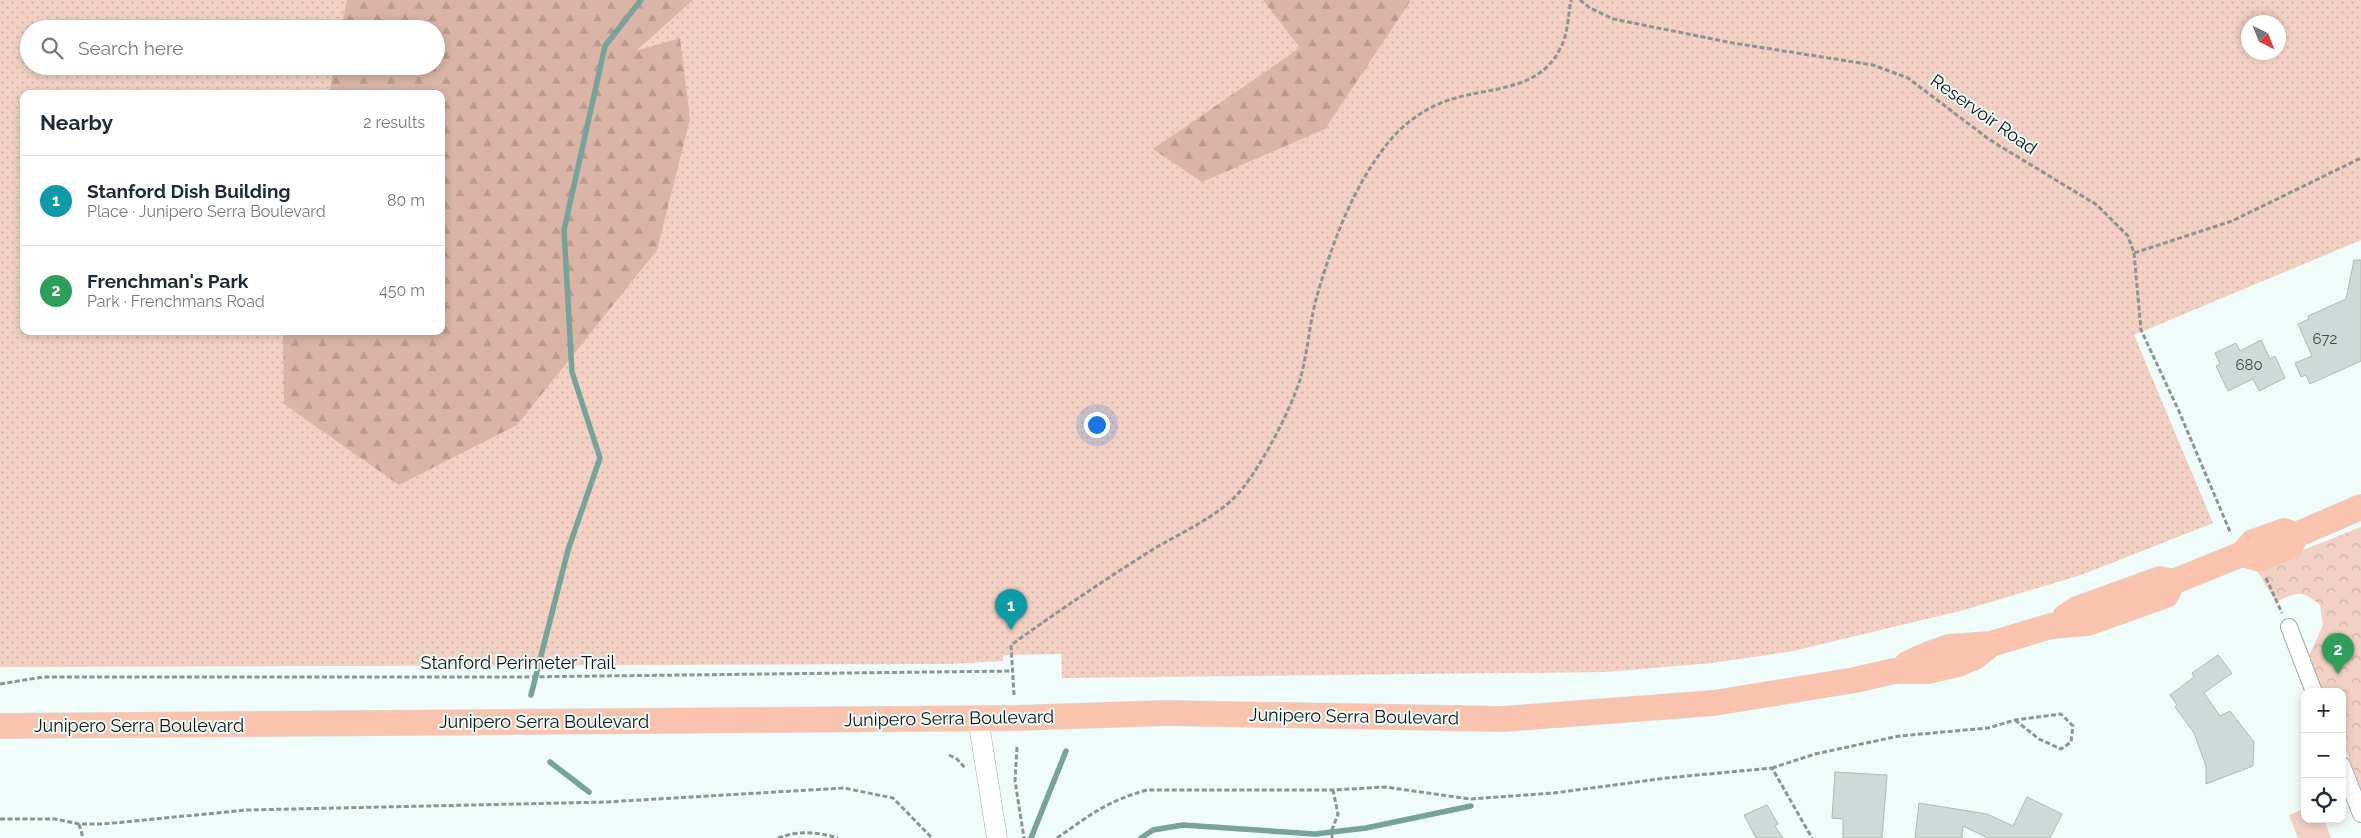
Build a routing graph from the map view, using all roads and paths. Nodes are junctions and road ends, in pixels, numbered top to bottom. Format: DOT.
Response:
graph roads {
  1 [pos="1571,0"];
  2 [pos="1580,0"];
  3 [pos="2361,158"];
  4 [pos="2134,253"];
  5 [pos="2361,507"];
  6 [pos="2251,557"];
  7 [pos="2289,628"];
  8 [pos="1013,671"];
  9 [pos="0,684"];
  10 [pos="2312,688"];
  11 [pos="1014,694"];
  12 [pos="978,718"];
  13 [pos="2015,720"];
  14 [pos="0,726"];
  15 [pos="1017,747"];
  16 [pos="1772,768"];
  17 [pos="2346,775"];
  18 [pos="1333,790"];
  19 [pos="2361,814"];
  20 [pos="0,819"];
  21 [pos="79,824"];
  22 [pos="83,838"];
  23 [pos="778,838"];
  24 [pos="838,838"];
  25 [pos="932,838"];
  26 [pos="997,838"];
  27 [pos="1024,838"];
  28 [pos="1057,838"];
  29 [pos="1332,838"];
  30 [pos="1812,838"];
  1 -- 8 [label="path"];
  2 -- 4 [label="path, Reservoir Road"];
  3 -- 4 [label="path"];
  4 -- 6 [label="path"];
  5 -- 6 [label="main road, Junipero Serra Boulevard"];
  6 -- 7 [label="path"];
  6 -- 12 [label="main road, Junipero Serra Boulevard"];
  7 -- 10 [label="street"];
  8 -- 9 [label="path, Stanford Perimeter Trail"];
  8 -- 11 [label="path"];
  12 -- 14 [label="main road, Junipero Serra Boulevard"];
  12 -- 26 [label="street"];
  13 -- 13 [label="path"];
  13 -- 16 [label="path"];
  15 -- 27 [label="path"];
  16 -- 18 [label="path"];
  16 -- 30 [label="path"];
  17 -- 19 [label="street"];
  18 -- 28 [label="path"];
  18 -- 29 [label="path"];
  20 -- 21 [label="path"];
  21 -- 22 [label="path"];
  21 -- 25 [label="path"];
  23 -- 24 [label="path"];
}
